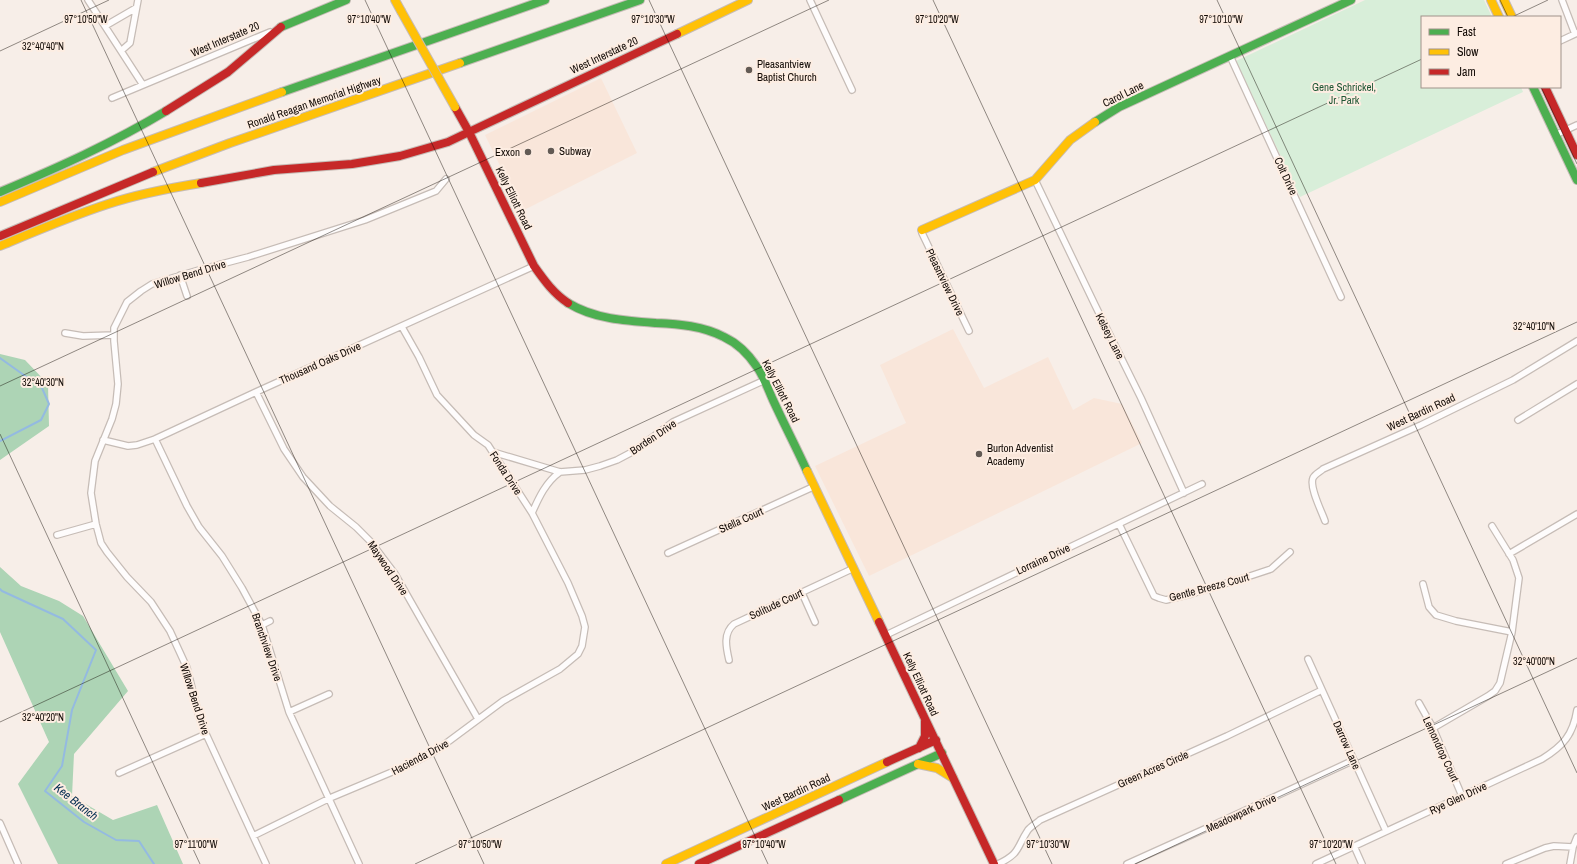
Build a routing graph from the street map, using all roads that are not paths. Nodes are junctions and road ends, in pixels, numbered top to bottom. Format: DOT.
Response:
graph roads {
  1 [pos="88,0"];
  2 [pos="138,0"];
  3 [pos="346,0"];
  4 [pos="395,0"];
  5 [pos="545,0"];
  6 [pos="640,0"];
  7 [pos="748,0"];
  8 [pos="810,0"];
  9 [pos="1351,0"];
  10 [pos="1491,0"];
  11 [pos="1504,0"];
  12 [pos="1562,0"];
  13 [pos="136,8"];
  14 [pos="1499,16"];
  15 [pos="1512,16"];
  16 [pos="105,26"];
  17 [pos="281,27"];
  18 [pos="1576,34"];
  19 [pos="1561,41"];
  20 [pos="122,50"];
  21 [pos="1230,56"];
  22 [pos="143,85"];
  23 [pos="1533,88"];
  24 [pos="1545,88"];
  25 [pos="852,90"];
  26 [pos="112,98"];
  27 [pos="1577,125"];
  28 [pos="1565,130"];
  29 [pos="469,132"];
  30 [pos="1555,134"];
  31 [pos="1577,155"];
  32 [pos="446,179"];
  33 [pos="1035,180"];
  34 [pos="1577,180"];
  35 [pos="0,192"];
  36 [pos="0,202"];
  37 [pos="922,231"];
  38 [pos="0,236"];
  39 [pos="0,246"];
  40 [pos="534,266"];
  41 [pos="180,275"];
  42 [pos="187,296"];
  43 [pos="1341,296"];
  44 [pos="402,326"];
  45 [pos="969,331"];
  46 [pos="65,333"];
  47 [pos="114,335"];
  48 [pos="1577,341"];
  49 [pos="765,380"];
  50 [pos="1577,384"];
  51 [pos="256,392"];
  52 [pos="1518,420"];
  53 [pos="155,439"];
  54 [pos="103,440"];
  55 [pos="492,452"];
  56 [pos="560,472"];
  57 [pos="1202,484"];
  58 [pos="815,486"];
  59 [pos="1184,493"];
  60 [pos="532,512"];
  61 [pos="1577,514"];
  62 [pos="1326,521"];
  63 [pos="96,524"];
  64 [pos="1119,524"];
  65 [pos="1492,526"];
  66 [pos="57,535"];
  67 [pos="1290,552"];
  68 [pos="668,553"];
  69 [pos="1509,554"];
  70 [pos="854,568"];
  71 [pos="1423,584"];
  72 [pos="802,593"];
  73 [pos="270,621"];
  74 [pos="815,622"];
  75 [pos="262,625"];
  76 [pos="1512,632"];
  77 [pos="584,635"];
  78 [pos="886,635"];
  79 [pos="1308,659"];
  80 [pos="728,660"];
  81 [pos="1322,690"];
  82 [pos="330,694"];
  83 [pos="1419,703"];
  84 [pos="1577,710"];
  85 [pos="289,712"];
  86 [pos="925,718"];
  87 [pos="478,719"];
  88 [pos="1433,728"];
  89 [pos="206,734"];
  90 [pos="936,740"];
  91 [pos="918,748"];
  92 [pos="942,753"];
  93 [pos="1354,760"];
  94 [pos="918,764"];
  95 [pos="119,773"];
  96 [pos="954,779"];
  97 [pos="1462,796"];
  98 [pos="330,798"];
  99 [pos="0,823"];
  100 [pos="1386,831"];
  101 [pos="253,836"];
  102 [pos="1577,837"];
  103 [pos="1354,846"];
  104 [pos="1573,846"];
  105 [pos="18,864"];
  106 [pos="266,864"];
  107 [pos="359,864"];
  108 [pos="666,864"];
  109 [pos="699,864"];
  110 [pos="994,864"];
  111 [pos="998,864"];
  112 [pos="1127,864"];
  113 [pos="1316,864"];
  114 [pos="1362,864"];
  115 [pos="1506,864"];
  116 [pos="1570,864"];
  1 -- 16 [label="street"];
  2 -- 13 [label="street"];
  3 -- 17 [label="main road, West Interstate 20"];
  4 -- 29 [label="main road, Kelly Elliott Road, bridge"];
  5 -- 36 [label="main road, Ronald Reagan Memorial Highway"];
  6 -- 38 [label="main road, Ronald Reagan Memorial Highway"];
  7 -- 29 [label="main road, West Interstate 20"];
  8 -- 25 [label="street"];
  9 -- 21 [label="main road, Carol Lane"];
  10 -- 14 [label="main road"];
  11 -- 15 [label="main road"];
  12 -- 18 [label="street"];
  13 -- 16 [label="street"];
  13 -- 20 [label="street"];
  16 -- 20 [label="street"];
  17 -- 22 [label="street, West Interstate 20"];
  17 -- 35 [label="main road"];
  18 -- 19 [label="street"];
  20 -- 22 [label="street"];
  21 -- 33 [label="main road, Carol Lane"];
  21 -- 43 [label="street, Colt Drive"];
  22 -- 26 [label="street, West Interstate 20"];
  23 -- 30 [label="main road"];
  24 -- 28 [label="main road"];
  27 -- 28 [label="street"];
  28 -- 30 [label="street"];
  28 -- 31 [label="main road"];
  29 -- 39 [label="main road, West Interstate 20"];
  29 -- 40 [label="main road, Kelly Elliott Road"];
  30 -- 34 [label="main road"];
  32 -- 41 [label="street, Willow Bend Drive"];
  33 -- 37 [label="main road, Carol Lane"];
  33 -- 59 [label="street, Kelsey Lane"];
  37 -- 45 [label="street, Pleasntview Drive"];
  40 -- 44 [label="street, Thousand Oaks Drive"];
  40 -- 49 [label="main road, Kelly Elliott Road"];
  41 -- 42 [label="street"];
  41 -- 47 [label="street, Willow Bend Drive"];
  44 -- 51 [label="street, Thousand Oaks Drive"];
  44 -- 55 [label="street, Fonda Drive"];
  46 -- 47 [label="street"];
  47 -- 54 [label="street, Willow Bend Drive"];
  48 -- 62 [label="street, West Bardin Road"];
  49 -- 56 [label="street, Borden Drive"];
  49 -- 58 [label="main road, Kelly Elliott Road"];
  50 -- 52 [label="street"];
  51 -- 53 [label="street, Thousand Oaks Drive"];
  51 -- 87 [label="street, Maywood Drive"];
  53 -- 54 [label="street, Thousand Oaks Drive"];
  53 -- 75 [label="street, Branchview Drive"];
  54 -- 63 [label="street, Willow Bend Drive"];
  55 -- 56 [label="street, Borden Drive"];
  55 -- 60 [label="street, Fonda Drive"];
  56 -- 60 [label="street"];
  57 -- 59 [label="street, Lorraine Drive"];
  58 -- 68 [label="street, Stella Court"];
  58 -- 70 [label="main road, Kelly Elliott Road"];
  59 -- 64 [label="street, Lorraine Drive"];
  60 -- 77 [label="street, Fonda Drive"];
  61 -- 69 [label="street"];
  63 -- 66 [label="street"];
  63 -- 89 [label="street, Willow Bend Drive"];
  64 -- 67 [label="street, Gentle Breeze Court"];
  64 -- 78 [label="street, Lorraine Drive"];
  65 -- 69 [label="street"];
  69 -- 76 [label="street"];
  70 -- 72 [label="street, Solitude Court"];
  70 -- 78 [label="main road, Kelly Elliott Road"];
  71 -- 76 [label="street"];
  72 -- 74 [label="street"];
  72 -- 80 [label="street, Solitude Court"];
  73 -- 75 [label="street"];
  75 -- 85 [label="street, Branchview Drive"];
  76 -- 88 [label="street"];
  77 -- 87 [label="street, Hacienda Drive"];
  78 -- 86 [label="main road, Kelly Elliott Road"];
  79 -- 81 [label="street, Darrow Lane"];
  81 -- 93 [label="street, Darrow Lane"];
  81 -- 111 [label="street, Green Acres Circle"];
  82 -- 85 [label="street"];
  83 -- 88 [label="street, Lemondrop Court"];
  84 -- 97 [label="street, Rye Glen Drive"];
  85 -- 98 [label="street, Branchview Drive"];
  86 -- 90 [label="main road, Kelly Elliott Road"];
  86 -- 91 [label="main road"];
  87 -- 98 [label="street, Hacienda Drive"];
  88 -- 97 [label="street, Lemondrop Court"];
  89 -- 95 [label="street"];
  89 -- 101 [label="street, Willow Bend Drive"];
  90 -- 91 [label="main road, West Bardin Road"];
  90 -- 92 [label="main road, Kelly Elliott Road"];
  91 -- 108 [label="main road, West Bardin Road"];
  92 -- 94 [label="main road"];
  92 -- 96 [label="main road, Kelly Elliott Road"];
  93 -- 100 [label="street, Darrow Lane"];
  93 -- 112 [label="street, Meadowpark Drive"];
  94 -- 96 [label="main road"];
  94 -- 109 [label="main road"];
  96 -- 110 [label="main road, Kelly Elliott Road"];
  97 -- 100 [label="street, Rye Glen Drive"];
  98 -- 101 [label="street, Hacienda Drive"];
  98 -- 107 [label="street, Branchview Drive"];
  99 -- 105 [label="street"];
  100 -- 103 [label="street, Rye Glen Drive"];
  101 -- 106 [label="street, Willow Bend Drive"];
  102 -- 104 [label="street"];
  103 -- 113 [label="street, Rye Glen Drive"];
  103 -- 114 [label="street"];
  104 -- 115 [label="street"];
  104 -- 116 [label="street"];
}
